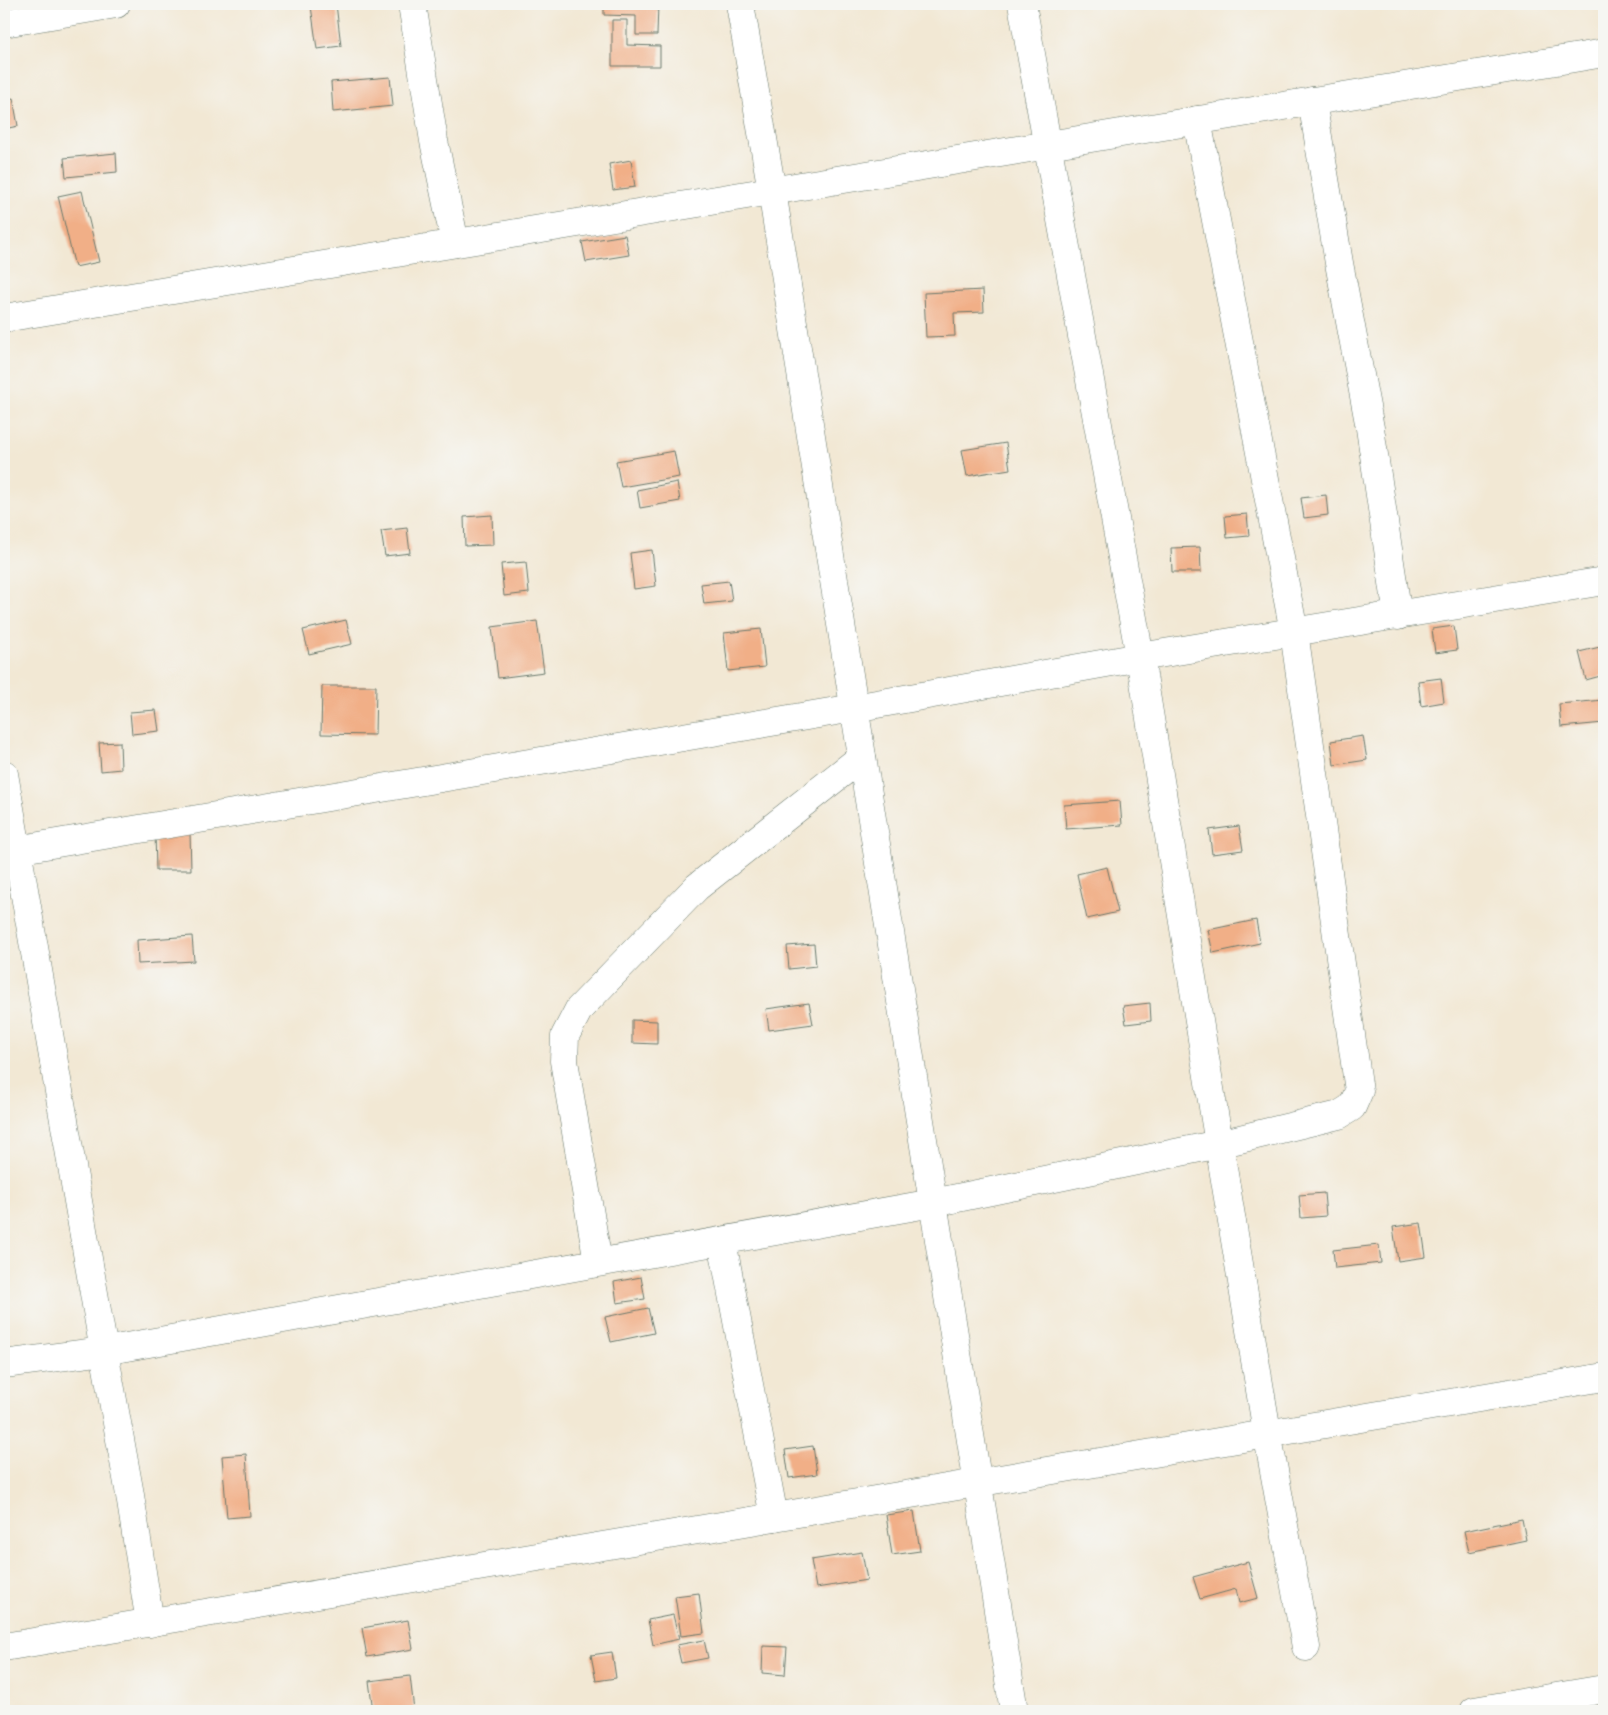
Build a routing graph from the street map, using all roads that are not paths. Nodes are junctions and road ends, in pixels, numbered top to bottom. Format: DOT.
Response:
graph roads {
  1 [pos="116,4"];
  2 [pos="412,4"];
  3 [pos="740,4"];
  4 [pos="1022,4"];
  5 [pos="4,23"];
  6 [pos="1604,53"];
  7 [pos="1312,101"];
  8 [pos="1197,120"];
  9 [pos="1047,145"];
  10 [pos="772,191"];
  11 [pos="455,242"];
  12 [pos="4,318"];
  13 [pos="1604,581"];
  14 [pos="1398,616"];
  15 [pos="1294,632"];
  16 [pos="1140,657"];
  17 [pos="854,708"];
  18 [pos="862,757"];
  19 [pos="4,774"];
  20 [pos="10,851"];
  21 [pos="1218,1144"];
  22 [pos="934,1203"];
  23 [pos="722,1241"];
  24 [pos="598,1262"];
  25 [pos="104,1351"];
  26 [pos="4,1364"];
  27 [pos="1604,1376"];
  28 [pos="1268,1432"];
  29 [pos="978,1483"];
  30 [pos="774,1517"];
  31 [pos="150,1623"];
  32 [pos="1306,1646"];
  33 [pos="4,1647"];
  34 [pos="1604,1689"];
  35 [pos="1014,1711"];
  36 [pos="1474,1711"];
  1 -- 5 [label="street"];
  2 -- 11 [label="street"];
  3 -- 10 [label="street"];
  4 -- 9 [label="street"];
  6 -- 7 [label="street"];
  7 -- 8 [label="street"];
  7 -- 14 [label="street"];
  8 -- 9 [label="street"];
  8 -- 15 [label="street"];
  9 -- 10 [label="street"];
  9 -- 16 [label="street"];
  10 -- 11 [label="street"];
  10 -- 17 [label="street"];
  11 -- 12 [label="street"];
  13 -- 14 [label="street"];
  14 -- 15 [label="street"];
  15 -- 16 [label="street"];
  15 -- 21 [label="street"];
  16 -- 17 [label="street"];
  16 -- 21 [label="street"];
  17 -- 18 [label="street"];
  17 -- 20 [label="street"];
  18 -- 22 [label="street"];
  18 -- 24 [label="street"];
  19 -- 20 [label="street"];
  20 -- 25 [label="street"];
  21 -- 22 [label="street"];
  21 -- 28 [label="street"];
  22 -- 23 [label="street"];
  22 -- 29 [label="street"];
  23 -- 24 [label="street"];
  23 -- 30 [label="street"];
  24 -- 25 [label="street"];
  25 -- 26 [label="street"];
  25 -- 31 [label="street"];
  27 -- 28 [label="street"];
  28 -- 29 [label="street"];
  28 -- 32 [label="street"];
  29 -- 30 [label="street"];
  29 -- 35 [label="street"];
  30 -- 31 [label="street"];
  31 -- 33 [label="street"];
  34 -- 36 [label="street"];
}
